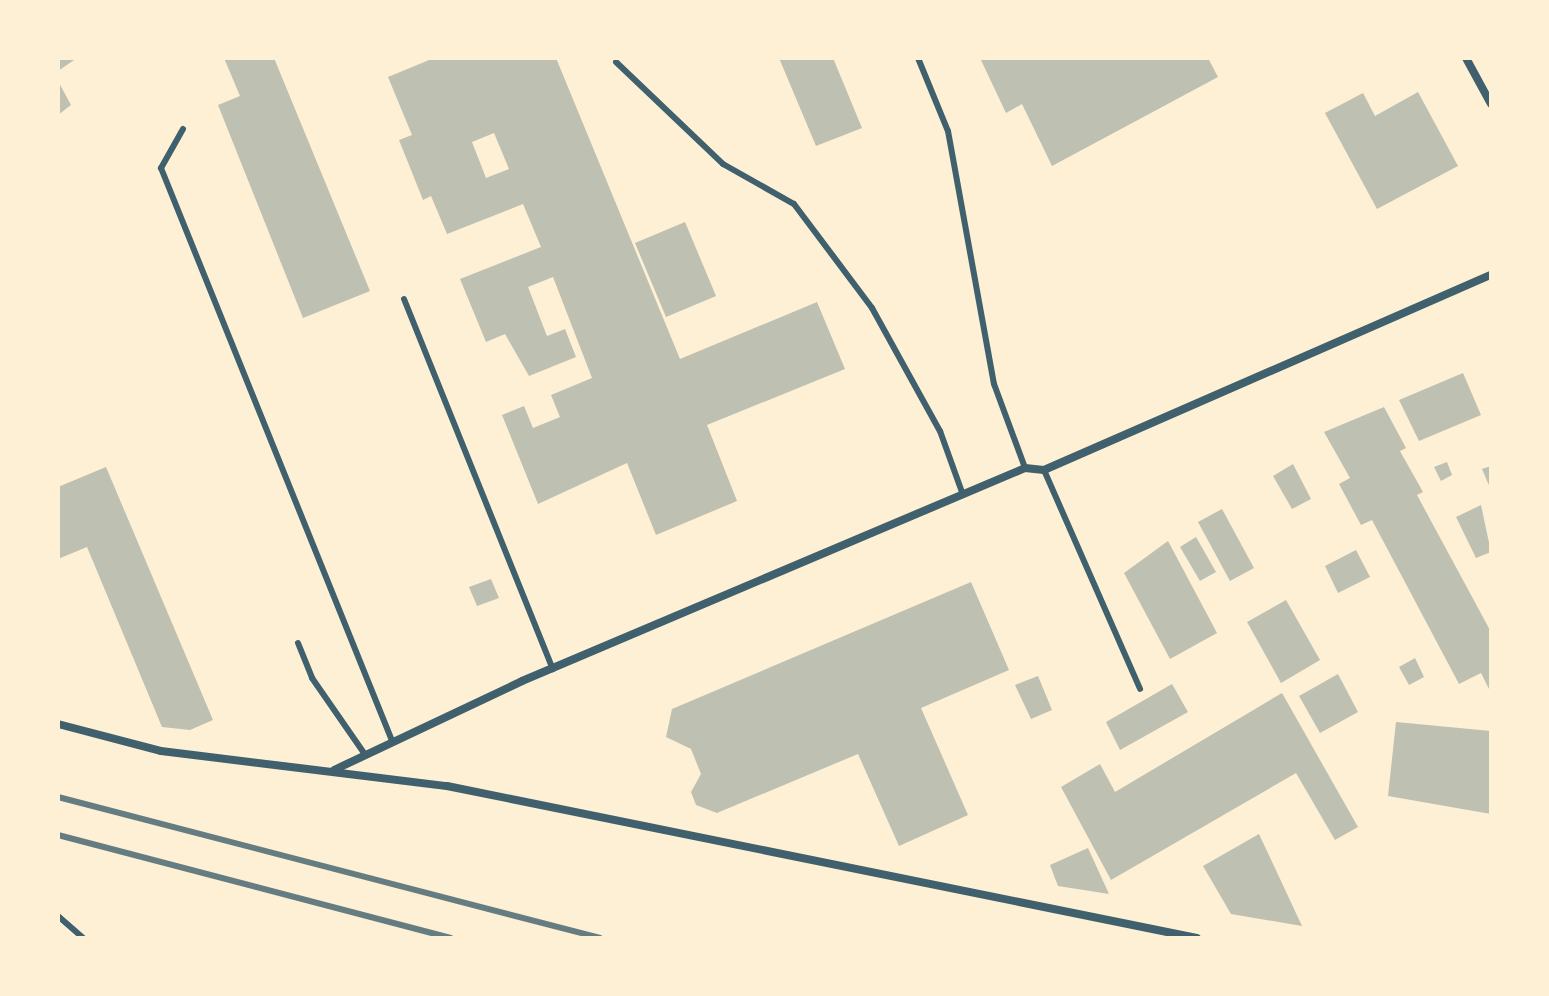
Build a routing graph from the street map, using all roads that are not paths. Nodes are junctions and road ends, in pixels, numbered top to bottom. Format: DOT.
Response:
graph roads {
  1 [pos="918,58"];
  2 [pos="1466,58"];
  3 [pos="616,62"];
  4 [pos="1491,104"];
  5 [pos="183,129"];
  6 [pos="1491,275"];
  7 [pos="404,299"];
  8 [pos="1025,468"];
  9 [pos="1044,470"];
  10 [pos="963,495"];
  11 [pos="298,643"];
  12 [pos="553,669"];
  13 [pos="1140,689"];
  14 [pos="58,724"];
  15 [pos="391,738"];
  16 [pos="364,753"];
  17 [pos="334,770"];
  18 [pos="58,916"];
  19 [pos="83,938"];
  20 [pos="1197,938"];
  1 -- 8 [label="lane"];
  2 -- 4 [label="street"];
  3 -- 10 [label="lane"];
  5 -- 15 [label="lane"];
  6 -- 9 [label="street"];
  7 -- 12 [label="lane"];
  8 -- 9 [label="street"];
  8 -- 10 [label="street"];
  9 -- 13 [label="lane"];
  10 -- 12 [label="street"];
  11 -- 16 [label="lane"];
  12 -- 15 [label="street"];
  14 -- 17 [label="street"];
  15 -- 16 [label="street"];
  16 -- 17 [label="street"];
  17 -- 20 [label="street"];
  18 -- 19 [label="lane"];
}
